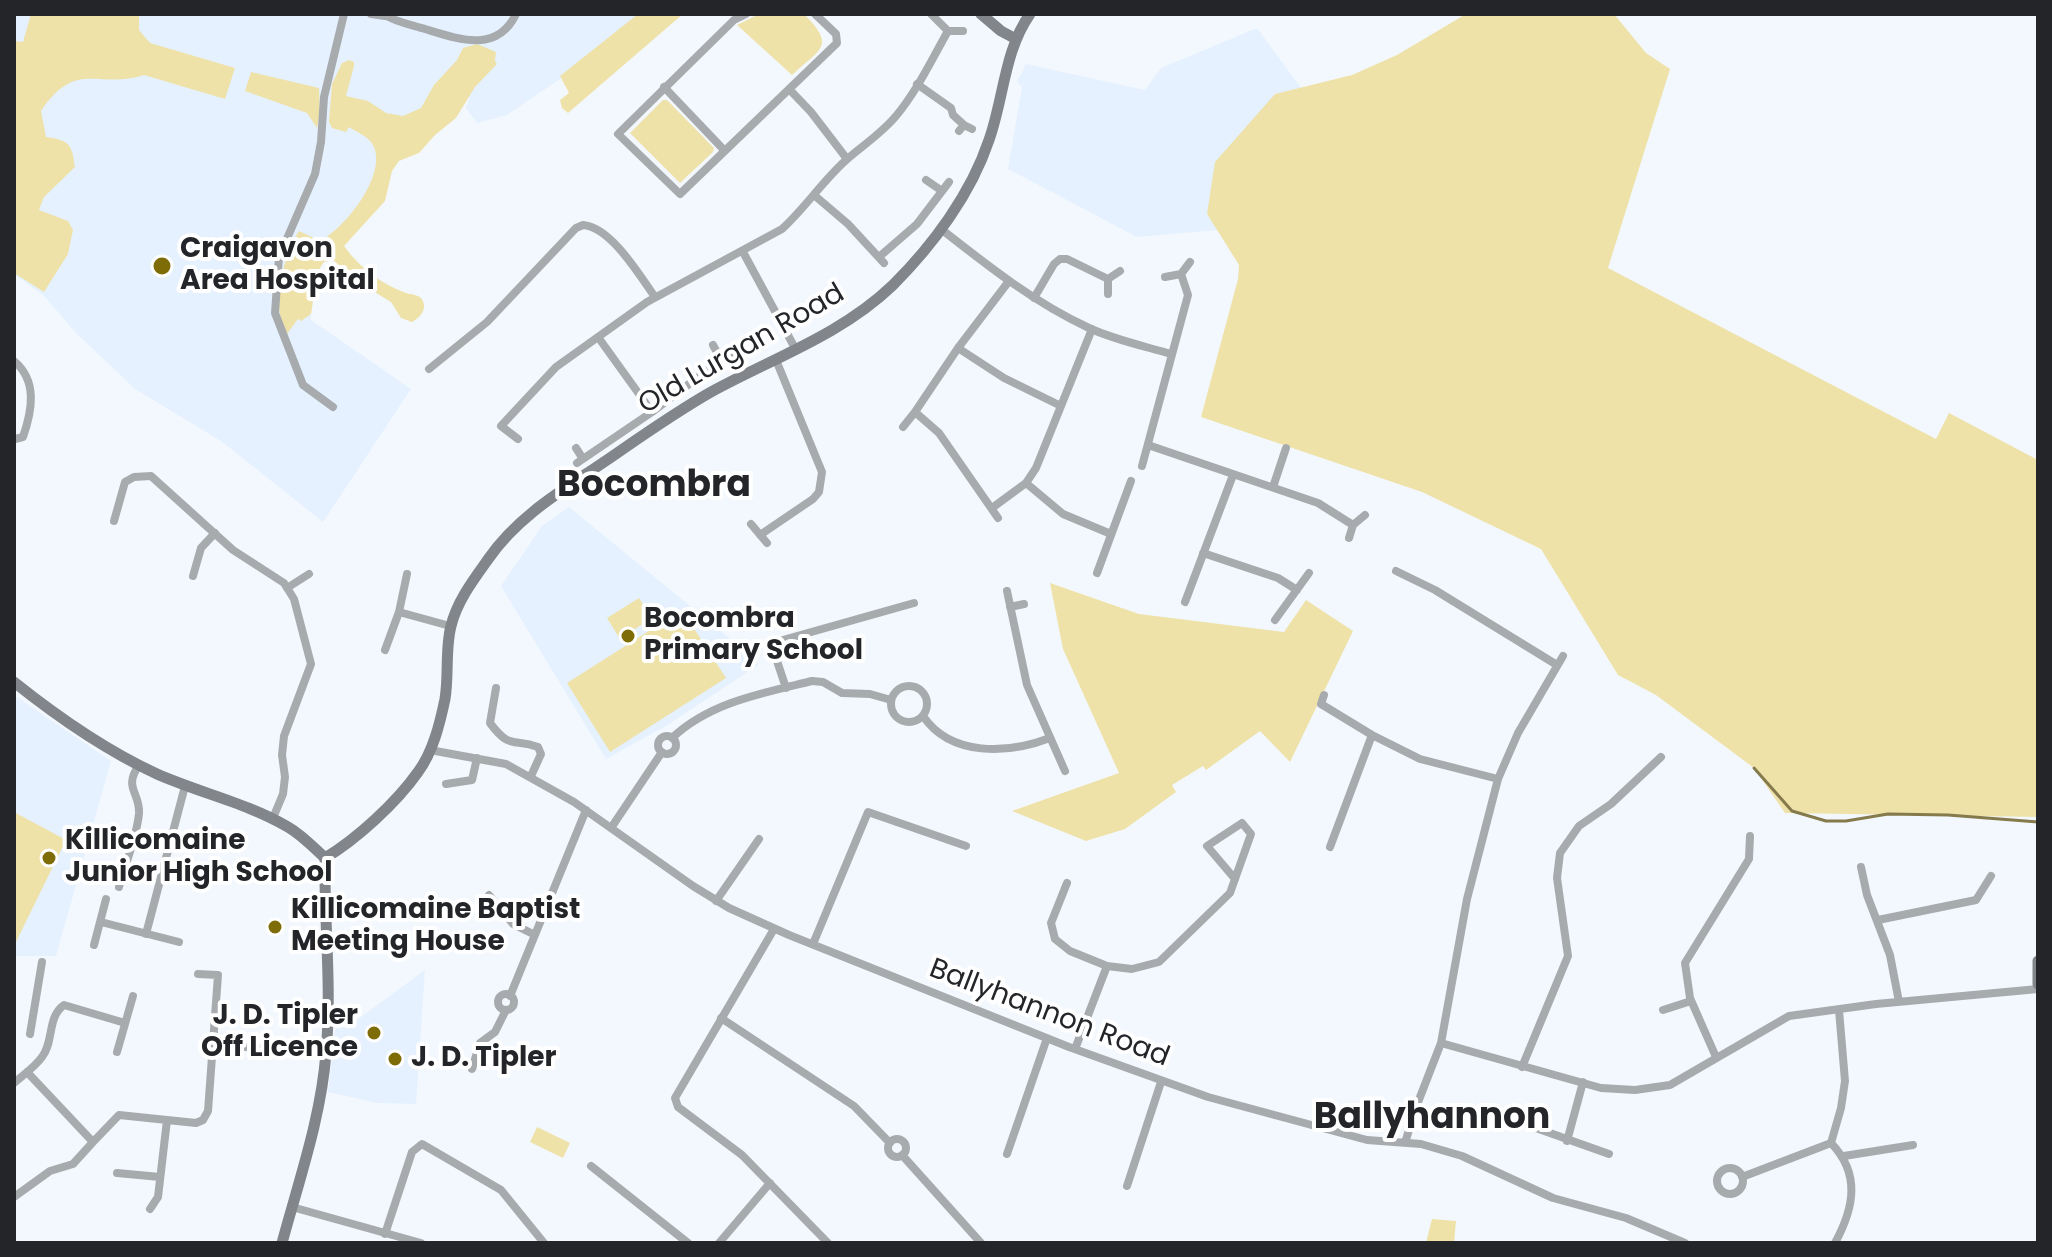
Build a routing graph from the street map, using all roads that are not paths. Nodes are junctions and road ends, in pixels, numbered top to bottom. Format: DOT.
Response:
graph roads {
  1 [pos="344,14"];
  2 [pos="371,14"];
  3 [pos="516,14"];
  4 [pos="746,14"];
  5 [pos="815,14"];
  6 [pos="931,14"];
  7 [pos="981,14"];
  8 [pos="1030,14"];
  9 [pos="384,15"];
  10 [pos="948,31"];
  11 [pos="963,31"];
  12 [pos="1016,39"];
  13 [pos="917,84"];
  14 [pos="664,87"];
  15 [pos="789,89"];
  16 [pos="965,128"];
  17 [pos="724,150"];
  18 [pos="847,159"];
  19 [pos="926,180"];
  20 [pos="949,182"];
  21 [pos="942,191"];
  22 [pos="814,195"];
  23 [pos="941,229"];
  24 [pos="743,252"];
  25 [pos="1190,262"];
  26 [pos="1120,271"];
  27 [pos="1181,274"];
  28 [pos="1165,277"];
  29 [pos="1108,279"];
  30 [pos="1009,281"];
  31 [pos="1108,294"];
  32 [pos="655,297"];
  33 [pos="1034,298"];
  34 [pos="1092,329"];
  35 [pos="598,337"];
  36 [pos="713,345"];
  37 [pos="958,348"];
  38 [pos="796,350"];
  39 [pos="1171,354"];
  40 [pos="735,356"];
  41 [pos="721,360"];
  42 [pos="776,360"];
  43 [pos="14,361"];
  44 [pos="429,369"];
  45 [pos="1061,406"];
  46 [pos="333,407"];
  47 [pos="652,412"];
  48 [pos="915,412"];
  49 [pos="501,426"];
  50 [pos="903,427"];
  51 [pos="494,434"];
  52 [pos="15,439"];
  53 [pos="518,439"];
  54 [pos="1148,445"];
  55 [pos="576,448"];
  56 [pos="1286,448"];
  57 [pos="1142,466"];
  58 [pos="1233,475"];
  59 [pos="1131,481"];
  60 [pos="1026,483"];
  61 [pos="1273,487"];
  62 [pos="992,508"];
  63 [pos="1365,515"];
  64 [pos="998,518"];
  65 [pos="114,521"];
  66 [pos="751,524"];
  67 [pos="1353,525"];
  68 [pos="215,533"];
  69 [pos="1111,534"];
  70 [pos="760,535"];
  71 [pos="1349,538"];
  72 [pos="767,543"];
  73 [pos="1203,553"];
  74 [pos="1411,563"];
  75 [pos="1396,571"];
  76 [pos="1097,573"];
  77 [pos="1309,573"];
  78 [pos="309,574"];
  79 [pos="407,574"];
  80 [pos="1405,574"];
  81 [pos="193,576"];
  82 [pos="287,588"];
  83 [pos="1297,590"];
  84 [pos="1007,591"];
  85 [pos="1185,602"];
  86 [pos="914,603"];
  87 [pos="1024,604"];
  88 [pos="1010,607"];
  89 [pos="399,612"];
  90 [pos="1275,620"];
  91 [pos="450,626"];
  92 [pos="385,650"];
  93 [pos="1563,656"];
  94 [pos="1557,665"];
  95 [pos="14,682"];
  96 [pos="496,688"];
  97 [pos="786,688"];
  98 [pos="1324,695"];
  99 [pos="891,700"];
  100 [pos="923,716"];
  101 [pos="1372,735"];
  102 [pos="1050,738"];
  103 [pos="430,750"];
  104 [pos="1661,757"];
  105 [pos="477,758"];
  106 [pos="139,765"];
  107 [pos="1065,771"];
  108 [pos="531,776"];
  109 [pos="1498,779"];
  110 [pos="446,784"];
  111 [pos="185,786"];
  112 [pos="586,810"];
  113 [pos="273,818"];
  114 [pos="611,828"];
  115 [pos="1750,836"];
  116 [pos="759,839"];
  117 [pos="966,846"];
  118 [pos="1330,847"];
  119 [pos="325,858"];
  120 [pos="1861,867"];
  121 [pos="1991,876"];
  122 [pos="1235,879"];
  123 [pos="1067,883"];
  124 [pos="119,887"];
  125 [pos="489,895"];
  126 [pos="106,899"];
  127 [pos="716,901"];
  128 [pos="1878,920"];
  129 [pos="101,922"];
  130 [pos="774,929"];
  131 [pos="146,934"];
  132 [pos="535,935"];
  133 [pos="179,942"];
  134 [pos="813,944"];
  135 [pos="94,945"];
  136 [pos="2038,961"];
  137 [pos="42,962"];
  138 [pos="1107,966"];
  139 [pos="198,974"];
  140 [pos="2038,987"];
  141 [pos="133,996"];
  142 [pos="1691,1001"];
  143 [pos="1899,1002"];
  144 [pos="1663,1010"];
  145 [pos="1839,1010"];
  146 [pos="34,1016"];
  147 [pos="721,1018"];
  148 [pos="53,1020"];
  149 [pos="125,1023"];
  150 [pos="30,1034"];
  151 [pos="1047,1038"];
  152 [pos="211,1043"];
  153 [pos="1441,1043"];
  154 [pos="1075,1049"];
  155 [pos="117,1052"];
  156 [pos="326,1056"];
  157 [pos="1716,1057"];
  158 [pos="1522,1067"];
  159 [pos="472,1069"];
  160 [pos="27,1072"];
  161 [pos="1161,1082"];
  162 [pos="1583,1082"];
  163 [pos="14,1083"];
  164 [pos="167,1120"];
  165 [pos="1519,1122"];
  166 [pos="1567,1141"];
  167 [pos="93,1142"];
  168 [pos="1405,1143"];
  169 [pos="1831,1143"];
  170 [pos="1913,1145"];
  171 [pos="1007,1154"];
  172 [pos="1609,1154"];
  173 [pos="1844,1156"];
  174 [pos="591,1166"];
  175 [pos="117,1173"];
  176 [pos="160,1177"];
  177 [pos="1742,1177"];
  178 [pos="770,1183"];
  179 [pos="1127,1186"];
  180 [pos="14,1197"];
  181 [pos="292,1207"];
  182 [pos="150,1209"];
  183 [pos="385,1234"];
  184 [pos="282,1243"];
  185 [pos="421,1243"];
  186 [pos="544,1243"];
  187 [pos="688,1243"];
  188 [pos="719,1243"];
  189 [pos="828,1243"];
  190 [pos="981,1243"];
  191 [pos="1685,1243"];
  192 [pos="1835,1243"];
  1 -- 46 [label="street"];
  2 -- 9 [label="street"];
  3 -- 9 [label="street"];
  4 -- 14 [label="street"];
  5 -- 15 [label="street"];
  6 -- 10 [label="street"];
  7 -- 12 [label="street"];
  8 -- 12 [label="street, Old Lurgan Road"];
  10 -- 11 [label="street"];
  10 -- 13 [label="street"];
  12 -- 23 [label="street, Old Lurgan Road"];
  13 -- 16 [label="street"];
  13 -- 18 [label="street"];
  14 -- 17 [label="street"];
  14 -- 17 [label="street"];
  15 -- 17 [label="street"];
  15 -- 18 [label="street"];
  18 -- 22 [label="street"];
  19 -- 21 [label="street"];
  20 -- 21 [label="street"];
  21 -- 22 [label="street"];
  22 -- 24 [label="street"];
  23 -- 30 [label="street"];
  23 -- 38 [label="street, Old Lurgan Road"];
  24 -- 32 [label="street"];
  24 -- 38 [label="street"];
  25 -- 27 [label="street"];
  26 -- 29 [label="street"];
  27 -- 28 [label="street"];
  27 -- 39 [label="street"];
  29 -- 31 [label="street"];
  29 -- 33 [label="street"];
  30 -- 33 [label="street"];
  30 -- 37 [label="street"];
  32 -- 35 [label="street"];
  32 -- 44 [label="street"];
  33 -- 34 [label="street"];
  34 -- 39 [label="street"];
  34 -- 45 [label="street"];
  35 -- 47 [label="street"];
  35 -- 49 [label="street"];
  36 -- 41 [label="street"];
  37 -- 45 [label="street"];
  37 -- 48 [label="street"];
  38 -- 42 [label="street, Old Lurgan Road"];
  39 -- 54 [label="street"];
  40 -- 41 [label="street"];
  41 -- 47 [label="street"];
  42 -- 70 [label="street"];
  42 -- 91 [label="street, Old Lurgan Road"];
  43 -- 52 [label="street"];
  45 -- 60 [label="street"];
  47 -- 55 [label="street"];
  48 -- 50 [label="street"];
  48 -- 62 [label="street"];
  49 -- 51 [label="street"];
  49 -- 53 [label="street"];
  54 -- 57 [label="street"];
  54 -- 58 [label="street"];
  56 -- 61 [label="street"];
  58 -- 61 [label="street"];
  58 -- 73 [label="street"];
  59 -- 69 [label="street"];
  60 -- 62 [label="street"];
  60 -- 69 [label="street"];
  61 -- 67 [label="street"];
  62 -- 64 [label="street"];
  63 -- 67 [label="street"];
  65 -- 68 [label="street"];
  66 -- 70 [label="street"];
  67 -- 71 [label="street"];
  68 -- 81 [label="street"];
  68 -- 82 [label="street"];
  69 -- 76 [label="street"];
  70 -- 72 [label="street"];
  73 -- 83 [label="street"];
  73 -- 85 [label="street"];
  74 -- 80 [label="street"];
  75 -- 80 [label="street"];
  77 -- 83 [label="street"];
  78 -- 82 [label="street"];
  79 -- 89 [label="street"];
  80 -- 94 [label="street"];
  82 -- 113 [label="street"];
  83 -- 90 [label="street"];
  84 -- 88 [label="street"];
  86 -- 97 [label="street"];
  87 -- 88 [label="street"];
  88 -- 102 [label="street"];
  89 -- 91 [label="street"];
  89 -- 92 [label="street"];
  91 -- 103 [label="street, Old Lurgan Road"];
  93 -- 94 [label="street"];
  94 -- 109 [label="street"];
  95 -- 106 [label="street"];
  96 -- 108 [label="street"];
  97 -- 99 [label="street"];
  97 -- 114 [label="street"];
  98 -- 101 [label="street"];
  99 -- 100 [label="street"];
  99 -- 100 [label="street"];
  100 -- 102 [label="street"];
  101 -- 109 [label="street"];
  101 -- 118 [label="street"];
  102 -- 107 [label="street"];
  103 -- 105 [label="street, Ballyhannon Road"];
  103 -- 119 [label="street, Old Lurgan Road"];
  104 -- 158 [label="street"];
  105 -- 108 [label="street, Ballyhannon Road"];
  105 -- 110 [label="street"];
  106 -- 111 [label="street"];
  106 -- 124 [label="street"];
  108 -- 112 [label="street, Ballyhannon Road"];
  109 -- 153 [label="street"];
  111 -- 113 [label="street"];
  111 -- 131 [label="street"];
  112 -- 114 [label="street, Ballyhannon Road"];
  112 -- 132 [label="street"];
  113 -- 119 [label="street"];
  114 -- 127 [label="street, Ballyhannon Road"];
  115 -- 142 [label="street"];
  116 -- 127 [label="street"];
  117 -- 134 [label="street"];
  119 -- 156 [label="street"];
  120 -- 128 [label="street"];
  121 -- 128 [label="street"];
  122 -- 122 [label="street"];
  122 -- 138 [label="street"];
  123 -- 138 [label="street"];
  125 -- 132 [label="street"];
  126 -- 129 [label="street"];
  127 -- 130 [label="street, Ballyhannon Road"];
  128 -- 143 [label="street"];
  129 -- 131 [label="street"];
  129 -- 135 [label="street"];
  130 -- 134 [label="street, Ballyhannon Road"];
  130 -- 147 [label="street"];
  131 -- 133 [label="street"];
  132 -- 159 [label="street"];
  134 -- 151 [label="street, Ballyhannon Road"];
  136 -- 140 [label="street"];
  137 -- 146 [label="street"];
  138 -- 154 [label="street"];
  139 -- 152 [label="street"];
  140 -- 143 [label="street"];
  141 -- 149 [label="street"];
  142 -- 144 [label="street"];
  142 -- 157 [label="street"];
  143 -- 145 [label="street"];
  145 -- 157 [label="street"];
  145 -- 169 [label="street"];
  146 -- 148 [label="street"];
  146 -- 150 [label="street"];
  147 -- 178 [label="street"];
  147 -- 190 [label="street"];
  148 -- 149 [label="street"];
  148 -- 160 [label="street"];
  149 -- 155 [label="street"];
  151 -- 154 [label="street, Ballyhannon Road"];
  151 -- 171 [label="street"];
  152 -- 156 [label="street"];
  152 -- 164 [label="street"];
  153 -- 158 [label="street"];
  153 -- 168 [label="street"];
  154 -- 161 [label="street, Ballyhannon Road"];
  156 -- 181 [label="street"];
  157 -- 162 [label="street"];
  158 -- 162 [label="street"];
  160 -- 163 [label="street"];
  160 -- 167 [label="street"];
  161 -- 168 [label="street, Ballyhannon Road"];
  161 -- 179 [label="street"];
  162 -- 166 [label="street"];
  164 -- 167 [label="street"];
  164 -- 176 [label="street"];
  165 -- 166 [label="street"];
  166 -- 172 [label="street"];
  167 -- 180 [label="street"];
  168 -- 191 [label="street, Ballyhannon Road"];
  169 -- 173 [label="street"];
  169 -- 177 [label="street"];
  170 -- 173 [label="street"];
  173 -- 192 [label="street"];
  174 -- 187 [label="street"];
  175 -- 176 [label="street"];
  176 -- 182 [label="street"];
  178 -- 188 [label="street"];
  178 -- 189 [label="street"];
  181 -- 183 [label="street"];
  181 -- 184 [label="street"];
  183 -- 185 [label="street"];
  183 -- 186 [label="street"];
}
